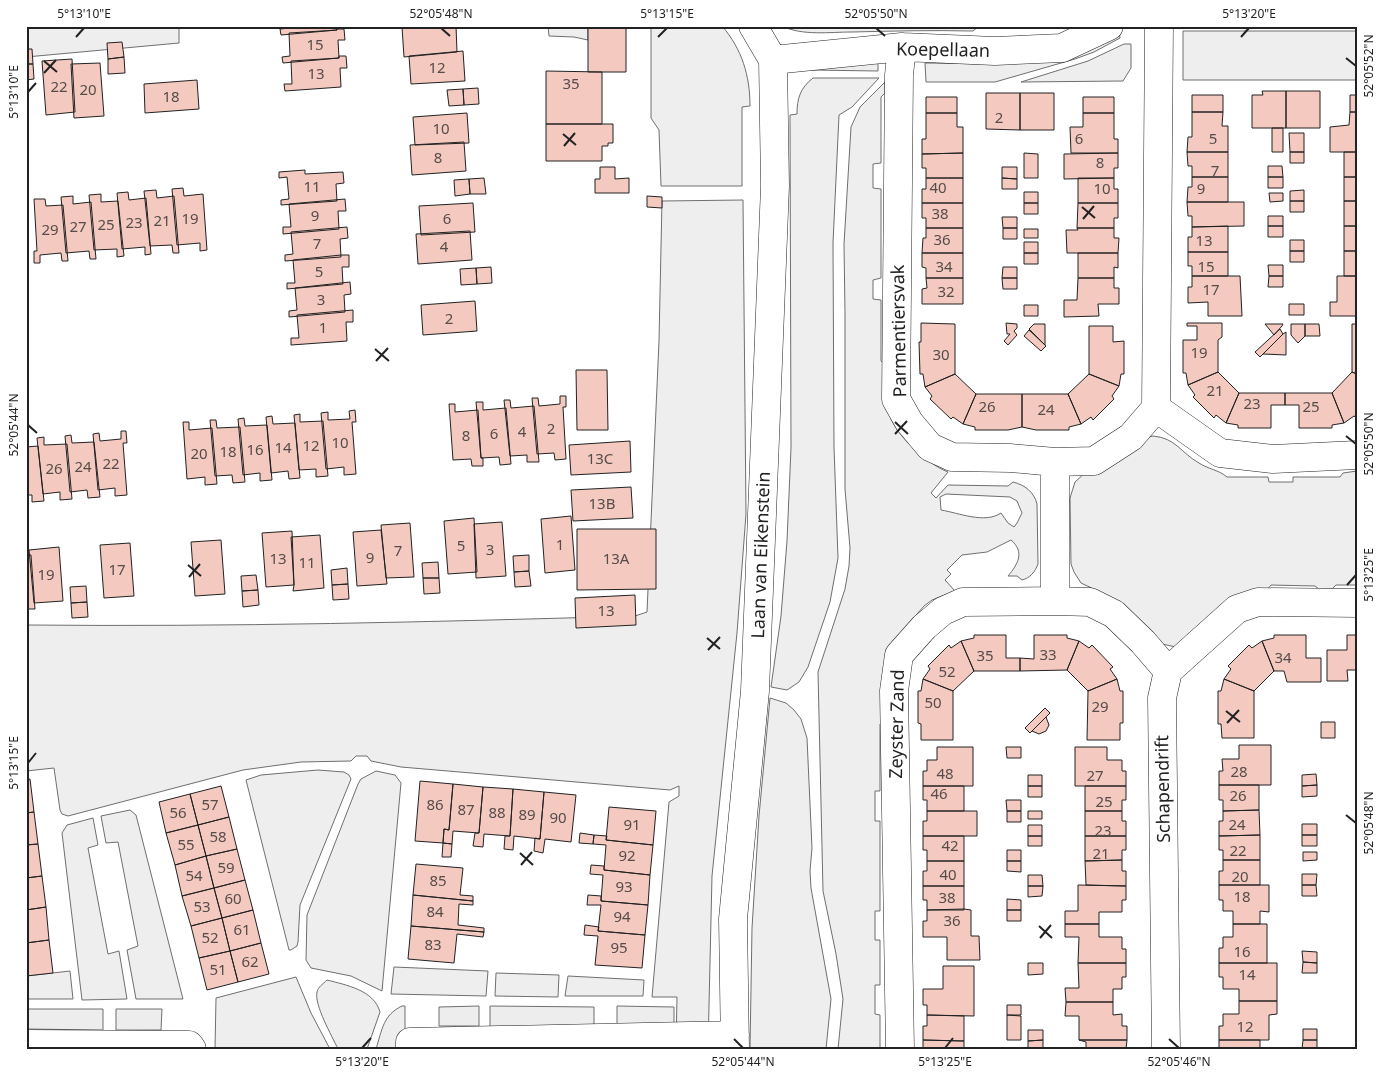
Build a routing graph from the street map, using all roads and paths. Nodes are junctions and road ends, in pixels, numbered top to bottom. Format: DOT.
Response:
graph roads {
  1 [pos="753,26"];
  2 [pos="1109,26"];
  3 [pos="1159,26"];
  4 [pos="902,48"];
  5 [pos="773,60"];
  6 [pos="1156,408"];
  7 [pos="1357,456"];
  8 [pos="1055,462"];
  9 [pos="1055,601"];
  10 [pos="1357,603"];
  11 [pos="1168,671"];
  12 [pos="735,1042"];
  13 [pos="26,1044"];
  14 [pos="192,1049"];
  15 [pos="410,1049"];
  16 [pos="900,1049"];
  17 [pos="1166,1049"];
  1 -- 5 [label="street"];
  2 -- 4 [label="street, Koepellaan"];
  3 -- 6 [label="street"];
  4 -- 5 [label="street, Koepellaan"];
  4 -- 8 [label="street, Parmentiersvak"];
  5 -- 12 [label="street, Laan van Eikenstein"];
  6 -- 7 [label="street"];
  6 -- 8 [label="street, Parmentiersvak"];
  8 -- 9 [label="street"];
  9 -- 11 [label="street"];
  9 -- 16 [label="street, Zeyster Zand"];
  10 -- 11 [label="street"];
  11 -- 17 [label="street, Schapendrift"];
  12 -- 15 [label="street"];
  13 -- 14 [label="street"];
}
